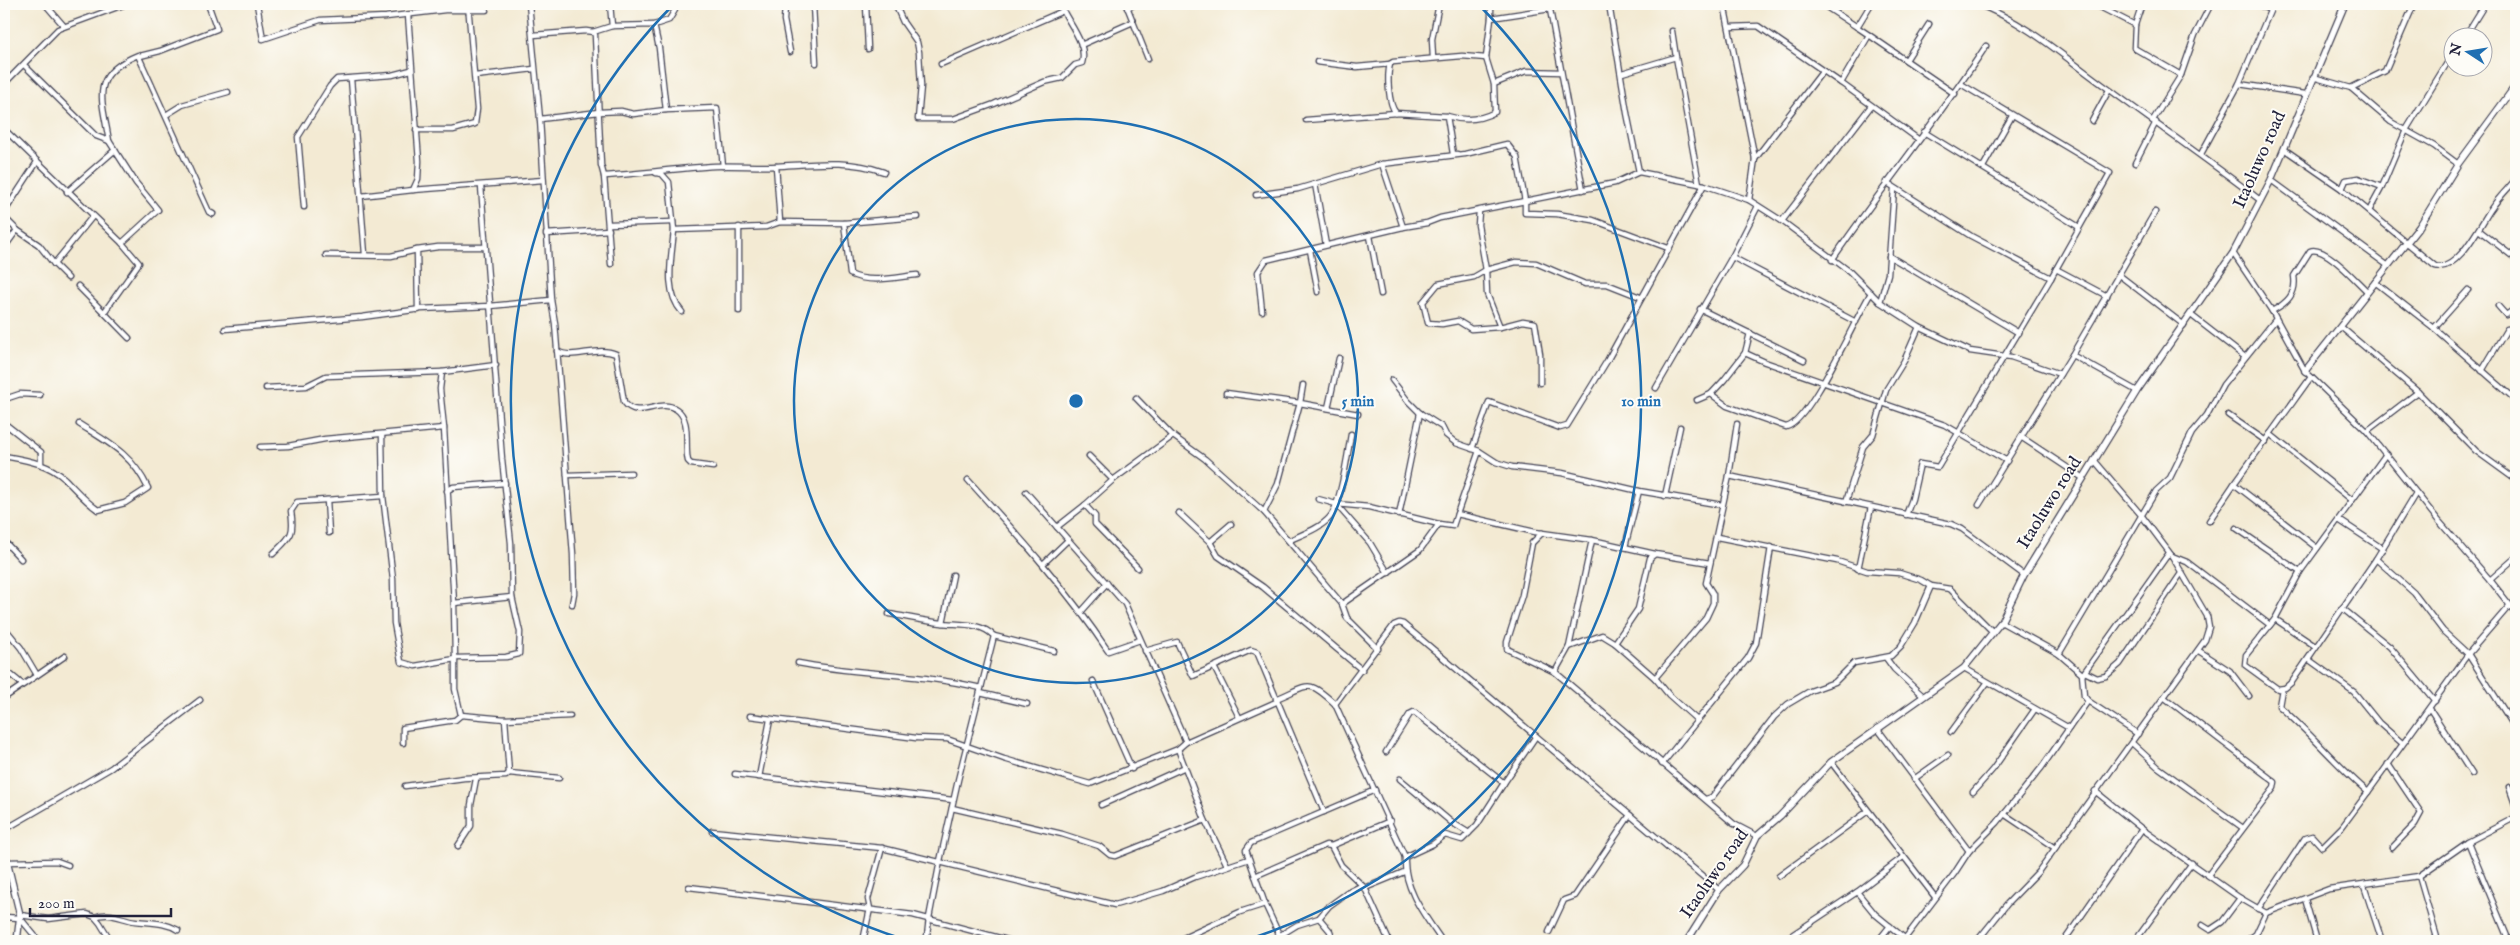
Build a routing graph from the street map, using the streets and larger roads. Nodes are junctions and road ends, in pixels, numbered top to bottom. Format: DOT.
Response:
graph roads {
  1 [pos="45,4"];
  2 [pos="126,4"];
  3 [pos="208,4"];
  4 [pos="257,4"];
  5 [pos="468,4"];
  6 [pos="529,4"];
  7 [pos="610,4"];
  8 [pos="672,4"];
  9 [pos="788,4"];
  10 [pos="813,4"];
  11 [pos="866,4"];
  12 [pos="896,4"];
  13 [pos="1060,4"];
  14 [pos="1135,4"];
  15 [pos="1439,4"];
  16 [pos="1491,4"];
  17 [pos="1609,4"];
  18 [pos="1724,4"];
  19 [pos="1822,4"];
  20 [pos="1871,4"];
  21 [pos="1977,4"];
  22 [pos="2094,4"];
  23 [pos="2142,4"];
  24 [pos="2211,4"];
  25 [pos="2258,4"];
  26 [pos="2272,4"];
  27 [pos="2345,4"];
  28 [pos="2414,4"];
  29 [pos="2485,4"];
  30 [pos="1126,6"];
  31 [pos="1549,6"];
  32 [pos="486,10"];
  33 [pos="2270,10"];
  34 [pos="469,11"];
  35 [pos="1063,11"];
  36 [pos="408,15"];
  37 [pos="1491,18"];
  38 [pos="1133,22"];
  39 [pos="1929,24"];
  40 [pos="654,25"];
  41 [pos="2134,25"];
  42 [pos="64,26"];
  43 [pos="612,26"];
  44 [pos="1857,26"];
  45 [pos="1728,27"];
  46 [pos="2470,28"];
  47 [pos="1672,31"];
  48 [pos="593,32"];
  49 [pos="533,35"];
  50 [pos="1869,35"];
  51 [pos="1081,44"];
  52 [pos="1986,46"];
  53 [pos="868,49"];
  54 [pos="790,52"];
  55 [pos="140,56"];
  56 [pos="1676,57"];
  57 [pos="1433,58"];
  58 [pos="1486,58"];
  59 [pos="1148,59"];
  60 [pos="1906,60"];
  61 [pos="1318,62"];
  62 [pos="816,63"];
  63 [pos="941,64"];
  64 [pos="1390,64"];
  65 [pos="24,65"];
  66 [pos="534,69"];
  67 [pos="411,70"];
  68 [pos="2442,71"];
  69 [pos="1561,72"];
  70 [pos="1822,72"];
  71 [pos="1622,74"];
  72 [pos="2181,75"];
  73 [pos="475,76"];
  74 [pos="2313,77"];
  75 [pos="351,80"];
  76 [pos="1841,83"];
  77 [pos="4,84"];
  78 [pos="1494,84"];
  79 [pos="1961,84"];
  80 [pos="2239,84"];
  81 [pos="2516,84"];
  82 [pos="2351,88"];
  83 [pos="2109,90"];
  84 [pos="228,92"];
  85 [pos="1955,94"];
  86 [pos="2305,94"];
  87 [pos="1871,106"];
  88 [pos="666,110"];
  89 [pos="599,112"];
  90 [pos="1396,113"];
  91 [pos="166,115"];
  92 [pos="1447,116"];
  93 [pos="2012,116"];
  94 [pos="540,120"];
  95 [pos="1306,120"];
  96 [pos="2092,121"];
  97 [pos="2154,121"];
  98 [pos="4,129"];
  99 [pos="416,130"];
  100 [pos="2406,130"];
  101 [pos="1924,132"];
  102 [pos="1918,139"];
  103 [pos="109,141"];
  104 [pos="2284,149"];
  105 [pos="115,150"];
  106 [pos="1465,154"];
  107 [pos="2202,154"];
  108 [pos="1755,159"];
  109 [pos="37,162"];
  110 [pos="2135,162"];
  111 [pos="1382,164"];
  112 [pos="2458,164"];
  113 [pos="723,166"];
  114 [pos="776,166"];
  115 [pos="1983,167"];
  116 [pos="884,172"];
  117 [pos="1640,172"];
  118 [pos="656,173"];
  119 [pos="604,176"];
  120 [pos="2516,179"];
  121 [pos="543,180"];
  122 [pos="2271,180"];
  123 [pos="1886,182"];
  124 [pos="1315,184"];
  125 [pos="1702,184"];
  126 [pos="481,186"];
  127 [pos="2382,187"];
  128 [pos="1894,189"];
  129 [pos="2342,189"];
  130 [pos="413,190"];
  131 [pos="1583,190"];
  132 [pos="67,192"];
  133 [pos="1256,195"];
  134 [pos="361,196"];
  135 [pos="1749,200"];
  136 [pos="2260,200"];
  137 [pos="1525,201"];
  138 [pos="1758,206"];
  139 [pos="304,207"];
  140 [pos="1480,211"];
  141 [pos="2369,211"];
  142 [pos="2155,212"];
  143 [pos="214,214"];
  144 [pos="93,216"];
  145 [pos="918,216"];
  146 [pos="1782,221"];
  147 [pos="673,222"];
  148 [pos="780,222"];
  149 [pos="844,223"];
  150 [pos="609,224"];
  151 [pos="2079,226"];
  152 [pos="740,227"];
  153 [pos="1404,227"];
  154 [pos="17,230"];
  155 [pos="609,230"];
  156 [pos="674,230"];
  157 [pos="2480,231"];
  158 [pos="546,234"];
  159 [pos="1370,236"];
  160 [pos="2405,242"];
  161 [pos="122,243"];
  162 [pos="1326,245"];
  163 [pos="485,247"];
  164 [pos="4,248"];
  165 [pos="1668,248"];
  166 [pos="417,250"];
  167 [pos="1310,250"];
  168 [pos="2233,253"];
  169 [pos="365,254"];
  170 [pos="326,255"];
  171 [pos="1889,256"];
  172 [pos="1732,257"];
  173 [pos="1832,260"];
  174 [pos="2516,260"];
  175 [pos="54,264"];
  176 [pos="611,264"];
  177 [pos="2387,265"];
  178 [pos="2056,269"];
  179 [pos="1486,270"];
  180 [pos="917,275"];
  181 [pos="2119,275"];
  182 [pos="68,278"];
  183 [pos="2051,278"];
  184 [pos="2375,282"];
  185 [pos="78,286"];
  186 [pos="2468,290"];
  187 [pos="2367,291"];
  188 [pos="1318,292"];
  189 [pos="1872,293"];
  190 [pos="1381,294"];
  191 [pos="2107,296"];
  192 [pos="1640,297"];
  193 [pos="550,300"];
  194 [pos="1880,302"];
  195 [pos="490,306"];
  196 [pos="2498,306"];
  197 [pos="2516,308"];
  198 [pos="1700,309"];
  199 [pos="418,310"];
  200 [pos="1262,310"];
  201 [pos="105,311"];
  202 [pos="739,311"];
  203 [pos="2272,311"];
  204 [pos="682,312"];
  205 [pos="2191,315"];
  206 [pos="2276,319"];
  207 [pos="1856,322"];
  208 [pos="2184,325"];
  209 [pos="1500,327"];
  210 [pos="1919,327"];
  211 [pos="2341,327"];
  212 [pos="2434,328"];
  213 [pos="2516,328"];
  214 [pos="225,329"];
  215 [pos="1750,333"];
  216 [pos="2019,333"];
  217 [pos="129,338"];
  218 [pos="557,351"];
  219 [pos="1745,353"];
  220 [pos="2072,355"];
  221 [pos="2005,356"];
  222 [pos="2245,356"];
  223 [pos="1339,358"];
  224 [pos="1804,360"];
  225 [pos="496,365"];
  226 [pos="2305,371"];
  227 [pos="2482,371"];
  228 [pos="442,372"];
  229 [pos="2060,374"];
  230 [pos="2311,377"];
  231 [pos="1392,380"];
  232 [pos="1540,383"];
  233 [pos="1822,383"];
  234 [pos="1303,384"];
  235 [pos="266,388"];
  236 [pos="1656,388"];
  237 [pos="2137,392"];
  238 [pos="2418,392"];
  239 [pos="1226,393"];
  240 [pos="1711,394"];
  241 [pos="40,395"];
  242 [pos="4,398"];
  243 [pos="1136,398"];
  244 [pos="1697,400"];
  245 [pos="2516,400"];
  246 [pos="1882,402"];
  247 [pos="1300,403"];
  248 [pos="4,406"];
  249 [pos="1328,408"];
  250 [pos="1420,413"];
  251 [pos="1358,414"];
  252 [pos="2228,415"];
  253 [pos="4,423"];
  254 [pos="79,424"];
  255 [pos="1736,424"];
  256 [pos="1680,427"];
  257 [pos="444,428"];
  258 [pos="2366,431"];
  259 [pos="1958,433"];
  260 [pos="1352,434"];
  261 [pos="2270,434"];
  262 [pos="382,435"];
  263 [pos="1173,436"];
  264 [pos="2021,437"];
  265 [pos="2266,441"];
  266 [pos="260,447"];
  267 [pos="1472,448"];
  268 [pos="1479,451"];
  269 [pos="2386,454"];
  270 [pos="4,456"];
  271 [pos="1090,456"];
  272 [pos="2094,460"];
  273 [pos="2007,461"];
  274 [pos="41,464"];
  275 [pos="713,467"];
  276 [pos="631,473"];
  277 [pos="567,475"];
  278 [pos="1729,476"];
  279 [pos="2083,478"];
  280 [pos="968,480"];
  281 [pos="1113,480"];
  282 [pos="2516,480"];
  283 [pos="505,483"];
  284 [pos="2234,484"];
  285 [pos="447,491"];
  286 [pos="1639,491"];
  287 [pos="1026,492"];
  288 [pos="2416,494"];
  289 [pos="383,496"];
  290 [pos="1665,496"];
  291 [pos="1318,499"];
  292 [pos="327,500"];
  293 [pos="2352,500"];
  294 [pos="1846,502"];
  295 [pos="1336,504"];
  296 [pos="1085,505"];
  297 [pos="1722,505"];
  298 [pos="1980,505"];
  299 [pos="1871,507"];
  300 [pos="1264,512"];
  301 [pos="1179,513"];
  302 [pos="1457,514"];
  303 [pos="1399,515"];
  304 [pos="1906,515"];
  305 [pos="2142,516"];
  306 [pos="2338,520"];
  307 [pos="2210,521"];
  308 [pos="1231,524"];
  309 [pos="1439,524"];
  310 [pos="1057,527"];
  311 [pos="2236,528"];
  312 [pos="329,533"];
  313 [pos="1542,533"];
  314 [pos="1717,537"];
  315 [pos="1068,540"];
  316 [pos="1290,540"];
  317 [pos="1592,540"];
  318 [pos="4,541"];
  319 [pos="1210,542"];
  320 [pos="1625,547"];
  321 [pos="1771,547"];
  322 [pos="2317,548"];
  323 [pos="2383,549"];
  324 [pos="273,554"];
  325 [pos="1655,554"];
  326 [pos="2171,554"];
  327 [pos="2516,557"];
  328 [pos="21,559"];
  329 [pos="2376,559"];
  330 [pos="1044,563"];
  331 [pos="1710,563"];
  332 [pos="1138,568"];
  333 [pos="1858,569"];
  334 [pos="2182,572"];
  335 [pos="2300,572"];
  336 [pos="1388,573"];
  337 [pos="953,575"];
  338 [pos="2024,575"];
  339 [pos="2490,580"];
  340 [pos="1107,583"];
  341 [pos="1931,586"];
  342 [pos="512,597"];
  343 [pos="454,603"];
  344 [pos="572,604"];
  345 [pos="1342,604"];
  346 [pos="2510,605"];
  347 [pos="2342,608"];
  348 [pos="1082,611"];
  349 [pos="2516,613"];
  350 [pos="889,614"];
  351 [pos="2275,619"];
  352 [pos="2001,622"];
  353 [pos="943,623"];
  354 [pos="2270,624"];
  355 [pos="4,626"];
  356 [pos="1992,630"];
  357 [pos="994,636"];
  358 [pos="1140,640"];
  359 [pos="1615,643"];
  360 [pos="2315,646"];
  361 [pos="1569,647"];
  362 [pos="1378,649"];
  363 [pos="1054,651"];
  364 [pos="1145,651"];
  365 [pos="2200,651"];
  366 [pos="2059,654"];
  367 [pos="2468,654"];
  368 [pos="65,656"];
  369 [pos="455,658"];
  370 [pos="1886,658"];
  371 [pos="2308,659"];
  372 [pos="798,663"];
  373 [pos="1214,667"];
  374 [pos="1964,668"];
  375 [pos="4,669"];
  376 [pos="1362,670"];
  377 [pos="1555,672"];
  378 [pos="2084,673"];
  379 [pos="37,675"];
  380 [pos="1655,678"];
  381 [pos="1093,681"];
  382 [pos="1987,683"];
  383 [pos="22,684"];
  384 [pos="2282,689"];
  385 [pos="980,690"];
  386 [pos="1923,696"];
  387 [pos="2249,696"];
  388 [pos="4,698"];
  389 [pos="2165,698"];
  390 [pos="200,700"];
  391 [pos="1276,701"];
  392 [pos="2088,701"];
  393 [pos="2435,701"];
  394 [pos="1028,704"];
  395 [pos="1335,704"];
  396 [pos="2035,709"];
  397 [pos="2430,710"];
  398 [pos="462,715"];
  399 [pos="570,716"];
  400 [pos="750,716"];
  401 [pos="1239,717"];
  402 [pos="505,720"];
  403 [pos="770,720"];
  404 [pos="1697,720"];
  405 [pos="1877,728"];
  406 [pos="2068,728"];
  407 [pos="2516,729"];
  408 [pos="1951,732"];
  409 [pos="2138,734"];
  410 [pos="1536,736"];
  411 [pos="1186,742"];
  412 [pos="403,743"];
  413 [pos="2132,743"];
  414 [pos="2402,743"];
  415 [pos="968,744"];
  416 [pos="1178,749"];
  417 [pos="1386,752"];
  418 [pos="1948,755"];
  419 [pos="1830,762"];
  420 [pos="1662,764"];
  421 [pos="2388,764"];
  422 [pos="1132,768"];
  423 [pos="1184,768"];
  424 [pos="509,773"];
  425 [pos="735,774"];
  426 [pos="2472,774"];
  427 [pos="759,777"];
  428 [pos="560,778"];
  429 [pos="476,779"];
  430 [pos="1400,779"];
  431 [pos="1914,779"];
  432 [pos="1504,783"];
  433 [pos="406,786"];
  434 [pos="2509,787"];
  435 [pos="1375,790"];
  436 [pos="2095,791"];
  437 [pos="1973,792"];
  438 [pos="2368,792"];
  439 [pos="1706,799"];
  440 [pos="953,800"];
  441 [pos="1101,805"];
  442 [pos="2516,807"];
  443 [pos="952,808"];
  444 [pos="1868,811"];
  445 [pos="1324,812"];
  446 [pos="2004,814"];
  447 [pos="1630,815"];
  448 [pos="2516,817"];
  449 [pos="1205,820"];
  450 [pos="1390,821"];
  451 [pos="2243,828"];
  452 [pos="2142,829"];
  453 [pos="4,830"];
  454 [pos="712,831"];
  455 [pos="1469,833"];
  456 [pos="1757,836"];
  457 [pos="2468,842"];
  458 [pos="458,846"];
  459 [pos="1331,846"];
  460 [pos="882,848"];
  461 [pos="2055,848"];
  462 [pos="2392,848"];
  463 [pos="4,849"];
  464 [pos="1969,851"];
  465 [pos="1405,857"];
  466 [pos="1903,857"];
  467 [pos="1249,859"];
  468 [pos="940,861"];
  469 [pos="8,862"];
  470 [pos="2192,863"];
  471 [pos="68,865"];
  472 [pos="1227,865"];
  473 [pos="1404,872"];
  474 [pos="2208,875"];
  475 [pos="1255,876"];
  476 [pos="1779,876"];
  477 [pos="2419,876"];
  478 [pos="2364,886"];
  479 [pos="689,887"];
  480 [pos="1363,887"];
  481 [pos="1718,890"];
  482 [pos="1856,892"];
  483 [pos="1935,898"];
  484 [pos="2240,898"];
  485 [pos="2305,899"];
  486 [pos="1265,904"];
  487 [pos="870,909"];
  488 [pos="2258,909"];
  489 [pos="2266,912"];
  490 [pos="4,917"];
  491 [pos="20,917"];
  492 [pos="95,917"];
  493 [pos="929,918"];
  494 [pos="1319,918"];
  495 [pos="1890,926"];
  496 [pos="2202,926"];
  497 [pos="178,930"];
  498 [pos="1549,932"];
  499 [pos="2256,934"];
  500 [pos="1279,936"];
  501 [pos="1905,940"];
  502 [pos="17,941"];
  503 [pos="39,941"];
  504 [pos="111,941"];
  505 [pos="863,941"];
  506 [pos="929,941"];
  507 [pos="1011,941"];
  508 [pos="1177,941"];
  509 [pos="1282,941"];
  510 [pos="1333,941"];
  511 [pos="1389,941"];
  512 [pos="1442,941"];
  513 [pos="1687,941"];
  514 [pos="1783,941"];
  515 [pos="1878,941"];
  516 [pos="1978,941"];
  517 [pos="2064,941"];
  518 [pos="2135,941"];
  519 [pos="2246,941"];
  520 [pos="2258,941"];
  521 [pos="2317,941"];
  522 [pos="2382,941"];
  523 [pos="2438,941"];
  524 [pos="2509,941"];
  1 -- 42 [label="street"];
  2 -- 42 [label="street"];
  3 -- 55 [label="street"];
  4 -- 36 [label="street"];
  5 -- 34 [label="street"];
  6 -- 49 [label="street"];
  7 -- 43 [label="street"];
  8 -- 40 [label="street"];
  9 -- 54 [label="street"];
  10 -- 62 [label="street"];
  11 -- 53 [label="street"];
  12 -- 51 [label="street"];
  13 -- 35 [label="street"];
  14 -- 30 [label="street"];
  15 -- 57 [label="street"];
  16 -- 37 [label="street"];
  17 -- 71 [label="street"];
  18 -- 45 [label="street"];
  19 -- 44 [label="street"];
  20 -- 44 [label="street"];
  21 -- 83 [label="street"];
  22 -- 41 [label="street"];
  23 -- 41 [label="street"];
  24 -- 72 [label="street"];
  25 -- 33 [label="street"];
  26 -- 33 [label="street"];
  27 -- 74 [label="street, Itaoluwo road"];
  28 -- 82 [label="street"];
  29 -- 46 [label="street"];
  30 -- 38 [label="street"];
  31 -- 37 [label="street"];
  31 -- 69 [label="street"];
  32 -- 34 [label="street"];
  33 -- 80 [label="street"];
  34 -- 36 [label="street"];
  34 -- 73 [label="street"];
  35 -- 51 [label="street"];
  35 -- 63 [label="street"];
  36 -- 67 [label="street"];
  37 -- 58 [label="street"];
  38 -- 51 [label="street"];
  38 -- 59 [label="street"];
  39 -- 60 [label="street"];
  40 -- 43 [label="street"];
  40 -- 88 [label="street"];
  41 -- 72 [label="street"];
  42 -- 65 [label="street"];
  43 -- 48 [label="street"];
  44 -- 50 [label="street"];
  45 -- 70 [label="street"];
  45 -- 108 [label="street"];
  47 -- 56 [label="street"];
  48 -- 49 [label="street"];
  48 -- 89 [label="street"];
  49 -- 66 [label="street"];
  50 -- 60 [label="street"];
  50 -- 76 [label="street"];
  52 -- 79 [label="street"];
  55 -- 91 [label="street"];
  55 -- 103 [label="street"];
  56 -- 71 [label="street"];
  56 -- 125 [label="street"];
  57 -- 58 [label="street"];
  57 -- 64 [label="street"];
  58 -- 78 [label="street"];
  60 -- 85 [label="street"];
  61 -- 64 [label="street"];
  64 -- 90 [label="street"];
  65 -- 77 [label="street"];
  65 -- 103 [label="street"];
  66 -- 73 [label="street"];
  66 -- 94 [label="street"];
  67 -- 75 [label="street"];
  67 -- 99 [label="street"];
  68 -- 100 [label="street"];
  69 -- 78 [label="street"];
  69 -- 131 [label="street"];
  70 -- 76 [label="street"];
  70 -- 108 [label="street"];
  71 -- 117 [label="street"];
  72 -- 97 [label="street"];
  73 -- 99 [label="street"];
  74 -- 82 [label="street"];
  74 -- 86 [label="street, Itaoluwo road"];
  75 -- 134 [label="street"];
  75 -- 139 [label="street"];
  76 -- 87 [label="street"];
  78 -- 92 [label="street"];
  79 -- 85 [label="street"];
  79 -- 93 [label="street"];
  80 -- 86 [label="street"];
  80 -- 107 [label="street"];
  81 -- 112 [label="street"];
  82 -- 100 [label="street"];
  83 -- 96 [label="street"];
  83 -- 97 [label="street"];
  84 -- 91 [label="street"];
  85 -- 101 [label="street"];
  86 -- 104 [label="street, Itaoluwo road"];
  87 -- 102 [label="street"];
  87 -- 146 [label="street"];
  88 -- 89 [label="street"];
  88 -- 113 [label="street"];
  89 -- 94 [label="street"];
  89 -- 119 [label="street"];
  90 -- 92 [label="street"];
  90 -- 95 [label="street"];
  91 -- 143 [label="street"];
  92 -- 106 [label="street"];
  93 -- 115 [label="street"];
  93 -- 151 [label="street"];
  94 -- 121 [label="street"];
  97 -- 107 [label="street"];
  97 -- 110 [label="street"];
  98 -- 109 [label="street"];
  99 -- 130 [label="street"];
  100 -- 112 [label="street"];
  100 -- 127 [label="street"];
  101 -- 102 [label="street"];
  101 -- 115 [label="street"];
  102 -- 123 [label="street"];
  103 -- 105 [label="street"];
  104 -- 122 [label="street, Itaoluwo road"];
  104 -- 129 [label="street"];
  105 -- 132 [label="street"];
  105 -- 161 [label="street"];
  106 -- 111 [label="street"];
  106 -- 137 [label="street"];
  107 -- 136 [label="street"];
  108 -- 135 [label="street"];
  109 -- 132 [label="street"];
  109 -- 154 [label="street"];
  111 -- 124 [label="street"];
  111 -- 153 [label="street"];
  112 -- 160 [label="street"];
  113 -- 114 [label="street"];
  113 -- 118 [label="street"];
  114 -- 116 [label="street"];
  114 -- 148 [label="street"];
  115 -- 151 [label="street"];
  117 -- 125 [label="street"];
  117 -- 131 [label="street"];
  118 -- 119 [label="street"];
  118 -- 147 [label="street"];
  119 -- 150 [label="street"];
  120 -- 157 [label="street"];
  121 -- 126 [label="street"];
  121 -- 158 [label="street"];
  122 -- 136 [label="street, Itaoluwo road"];
  122 -- 177 [label="street"];
  123 -- 128 [label="street"];
  123 -- 173 [label="street"];
  124 -- 133 [label="street"];
  124 -- 162 [label="street"];
  125 -- 135 [label="street"];
  125 -- 165 [label="street"];
  126 -- 130 [label="street"];
  126 -- 163 [label="street"];
  127 -- 129 [label="street"];
  127 -- 141 [label="street"];
  128 -- 171 [label="street"];
  128 -- 183 [label="street"];
  129 -- 141 [label="street"];
  130 -- 134 [label="street"];
  131 -- 137 [label="street"];
  132 -- 144 [label="street"];
  134 -- 169 [label="street"];
  135 -- 138 [label="street"];
  136 -- 168 [label="street, Itaoluwo road"];
  137 -- 140 [label="street"];
  137 -- 165 [label="street"];
  138 -- 146 [label="street"];
  138 -- 172 [label="street"];
  140 -- 153 [label="street"];
  140 -- 179 [label="street"];
  141 -- 160 [label="street"];
  142 -- 181 [label="street"];
  144 -- 161 [label="street"];
  144 -- 175 [label="street"];
  145 -- 149 [label="street"];
  146 -- 173 [label="street"];
  147 -- 150 [label="street"];
  147 -- 156 [label="street"];
  148 -- 149 [label="street"];
  148 -- 152 [label="street"];
  149 -- 180 [label="street"];
  150 -- 155 [label="street"];
  151 -- 178 [label="street"];
  152 -- 156 [label="street"];
  152 -- 202 [label="street"];
  153 -- 159 [label="street"];
  154 -- 164 [label="street"];
  154 -- 175 [label="street"];
  155 -- 158 [label="street"];
  155 -- 176 [label="street"];
  156 -- 204 [label="street"];
  157 -- 160 [label="street"];
  157 -- 174 [label="street"];
  158 -- 193 [label="street"];
  159 -- 162 [label="street"];
  159 -- 190 [label="street"];
  160 -- 177 [label="street"];
  161 -- 201 [label="street"];
  162 -- 167 [label="street"];
  163 -- 166 [label="street"];
  163 -- 195 [label="street"];
  165 -- 192 [label="street"];
  166 -- 169 [label="street"];
  166 -- 199 [label="street"];
  167 -- 188 [label="street"];
  167 -- 200 [label="street"];
  168 -- 203 [label="street"];
  168 -- 205 [label="street, Itaoluwo road"];
  169 -- 170 [label="street"];
  171 -- 194 [label="street"];
  171 -- 216 [label="street"];
  172 -- 198 [label="street"];
  172 -- 207 [label="street"];
  173 -- 189 [label="street"];
  175 -- 182 [label="street"];
  177 -- 184 [label="street"];
  178 -- 183 [label="street"];
  178 -- 191 [label="street"];
  179 -- 192 [label="street"];
  179 -- 209 [label="street"];
  179 -- 209 [label="street"];
  181 -- 191 [label="street"];
  181 -- 208 [label="street"];
  183 -- 216 [label="street"];
  184 -- 187 [label="street"];
  184 -- 212 [label="street"];
  185 -- 201 [label="street"];
  186 -- 212 [label="street"];
  187 -- 203 [label="street"];
  187 -- 211 [label="street"];
  189 -- 194 [label="street"];
  189 -- 207 [label="street"];
  191 -- 220 [label="street"];
  192 -- 267 [label="street"];
  193 -- 195 [label="street"];
  193 -- 218 [label="street"];
  194 -- 210 [label="street"];
  195 -- 199 [label="street"];
  195 -- 225 [label="street"];
  196 -- 197 [label="street"];
  198 -- 215 [label="street"];
  198 -- 236 [label="street"];
  199 -- 214 [label="street"];
  201 -- 217 [label="street"];
  203 -- 206 [label="street"];
  205 -- 208 [label="street, Itaoluwo road"];
  205 -- 222 [label="street"];
  206 -- 222 [label="street"];
  206 -- 226 [label="street"];
  207 -- 233 [label="street"];
  208 -- 237 [label="street, Itaoluwo road"];
  209 -- 232 [label="street"];
  210 -- 221 [label="street"];
  210 -- 246 [label="street"];
  211 -- 226 [label="street"];
  211 -- 238 [label="street"];
  212 -- 227 [label="street"];
  213 -- 227 [label="street"];
  215 -- 219 [label="street"];
  215 -- 224 [label="street"];
  216 -- 221 [label="street"];
  218 -- 275 [label="street"];
  218 -- 277 [label="street"];
  219 -- 233 [label="street"];
  219 -- 240 [label="street"];
  220 -- 229 [label="street"];
  220 -- 237 [label="street"];
  221 -- 229 [label="street"];
  221 -- 259 [label="street"];
  222 -- 305 [label="street"];
  223 -- 249 [label="street"];
  225 -- 228 [label="street"];
  225 -- 283 [label="street"];
  226 -- 230 [label="street"];
  227 -- 245 [label="street"];
  228 -- 235 [label="street"];
  228 -- 257 [label="street"];
  229 -- 264 [label="street"];
  230 -- 258 [label="street"];
  230 -- 261 [label="street"];
  231 -- 250 [label="street"];
  233 -- 240 [label="street"];
  233 -- 246 [label="street"];
  234 -- 247 [label="street"];
  237 -- 272 [label="street, Itaoluwo road"];
  238 -- 258 [label="street"];
  238 -- 282 [label="street"];
  239 -- 247 [label="street"];
  240 -- 244 [label="street"];
  241 -- 242 [label="street"];
  242 -- 248 [label="street"];
  243 -- 263 [label="street"];
  246 -- 259 [label="street"];
  246 -- 294 [label="street"];
  247 -- 249 [label="street"];
  247 -- 300 [label="street"];
  249 -- 251 [label="street"];
  250 -- 267 [label="street"];
  250 -- 303 [label="street"];
  252 -- 265 [label="street"];
  253 -- 274 [label="street"];
  254 -- 274 [label="street"];
  255 -- 278 [label="street"];
  256 -- 290 [label="street"];
  257 -- 262 [label="street"];
  257 -- 285 [label="street"];
  258 -- 269 [label="street"];
  259 -- 273 [label="street"];
  259 -- 304 [label="street"];
  260 -- 295 [label="street"];
  261 -- 265 [label="street"];
  261 -- 293 [label="street"];
  262 -- 266 [label="street"];
  262 -- 289 [label="street"];
  263 -- 281 [label="street"];
  263 -- 300 [label="street"];
  264 -- 273 [label="street"];
  264 -- 279 [label="street"];
  265 -- 284 [label="street"];
  267 -- 268 [label="street"];
  268 -- 286 [label="street"];
  268 -- 302 [label="street"];
  269 -- 288 [label="street"];
  269 -- 293 [label="street"];
  270 -- 274 [label="street"];
  271 -- 281 [label="street"];
  272 -- 279 [label="street, Itaoluwo road"];
  272 -- 305 [label="street"];
  273 -- 298 [label="street"];
  276 -- 277 [label="street"];
  277 -- 344 [label="street"];
  278 -- 294 [label="street"];
  278 -- 297 [label="street"];
  279 -- 338 [label="street, Itaoluwo road"];
  280 -- 330 [label="street"];
  281 -- 296 [label="street"];
  283 -- 285 [label="street"];
  283 -- 342 [label="street"];
  284 -- 307 [label="street"];
  284 -- 322 [label="street"];
  285 -- 343 [label="street"];
  286 -- 290 [label="street"];
  286 -- 320 [label="street"];
  287 -- 310 [label="street"];
  288 -- 323 [label="street"];
  288 -- 339 [label="street"];
  289 -- 292 [label="street"];
  289 -- 369 [label="street"];
  290 -- 297 [label="street"];
  291 -- 295 [label="street"];
  292 -- 312 [label="street"];
  292 -- 324 [label="street"];
  293 -- 306 [label="street"];
  294 -- 299 [label="street"];
  295 -- 303 [label="street"];
  295 -- 316 [label="street"];
  295 -- 336 [label="street"];
  296 -- 310 [label="street"];
  296 -- 332 [label="street"];
  297 -- 314 [label="street"];
  299 -- 304 [label="street"];
  299 -- 333 [label="street"];
  300 -- 316 [label="street"];
  301 -- 319 [label="street"];
  302 -- 309 [label="street"];
  302 -- 313 [label="street"];
  303 -- 309 [label="street"];
  304 -- 338 [label="street"];
  305 -- 326 [label="street"];
  305 -- 366 [label="street"];
  306 -- 322 [label="street"];
  306 -- 323 [label="street"];
  308 -- 319 [label="street"];
  309 -- 336 [label="street"];
  310 -- 315 [label="street"];
  311 -- 335 [label="street"];
  313 -- 317 [label="street"];
  313 -- 377 [label="street"];
  314 -- 321 [label="street"];
  314 -- 331 [label="street"];
  315 -- 330 [label="street"];
  315 -- 340 [label="street"];
  316 -- 345 [label="street"];
  317 -- 320 [label="street"];
  317 -- 361 [label="street"];
  318 -- 328 [label="street"];
  319 -- 376 [label="street"];
  320 -- 325 [label="street"];
  321 -- 333 [label="street"];
  321 -- 404 [label="street"];
  322 -- 335 [label="street"];
  323 -- 329 [label="street"];
  325 -- 331 [label="street"];
  325 -- 359 [label="street"];
  326 -- 334 [label="street"];
  326 -- 354 [label="street"];
  326 -- 378 [label="street"];
  327 -- 339 [label="street"];
  329 -- 347 [label="street"];
  329 -- 367 [label="street"];
  330 -- 348 [label="street"];
  331 -- 380 [label="street"];
  333 -- 341 [label="street"];
  334 -- 365 [label="street"];
  334 -- 378 [label="street"];
  335 -- 351 [label="street"];
  336 -- 345 [label="street"];
  337 -- 353 [label="street"];
  338 -- 352 [label="street, Itaoluwo road"];
  339 -- 346 [label="street"];
  340 -- 348 [label="street"];
  340 -- 358 [label="street"];
  341 -- 356 [label="street"];
  341 -- 370 [label="street"];
  342 -- 343 [label="street"];
  342 -- 369 [label="street"];
  343 -- 369 [label="street"];
  345 -- 362 [label="street"];
  346 -- 349 [label="street"];
  346 -- 367 [label="street"];
  347 -- 360 [label="street"];
  347 -- 393 [label="street"];
  348 -- 358 [label="street"];
  350 -- 353 [label="street"];
  351 -- 354 [label="street"];
  351 -- 360 [label="street"];
  352 -- 356 [label="street, Itaoluwo road"];
  352 -- 366 [label="street"];
  353 -- 357 [label="street"];
  354 -- 384 [label="street"];
  355 -- 379 [label="street"];
  356 -- 374 [label="street, Itaoluwo road"];
  357 -- 363 [label="street"];
  357 -- 385 [label="street"];
  358 -- 364 [label="street"];
  359 -- 361 [label="street"];
  359 -- 380 [label="street"];
  360 -- 371 [label="street"];
  361 -- 377 [label="street"];
  362 -- 376 [label="street"];
  362 -- 410 [label="street"];
  364 -- 373 [label="street"];
  364 -- 411 [label="street"];
  365 -- 387 [label="street"];
  365 -- 389 [label="street"];
  366 -- 378 [label="street"];
  367 -- 393 [label="street"];
  367 -- 407 [label="street"];
  368 -- 379 [label="street"];
  369 -- 398 [label="street"];
  370 -- 386 [label="street"];
  370 -- 439 [label="street"];
  371 -- 384 [label="street"];
  371 -- 414 [label="street"];
  372 -- 385 [label="street"];
  373 -- 391 [label="street"];
  373 -- 401 [label="street"];
  374 -- 382 [label="street"];
  374 -- 386 [label="street, Itaoluwo road"];
  375 -- 383 [label="street"];
  376 -- 395 [label="street"];
  377 -- 420 [label="street"];
  378 -- 392 [label="street"];
  379 -- 383 [label="street"];
  380 -- 404 [label="street"];
  381 -- 422 [label="street"];
  382 -- 396 [label="street"];
  382 -- 408 [label="street"];
  383 -- 388 [label="street"];
  384 -- 438 [label="street"];
  385 -- 394 [label="street"];
  385 -- 415 [label="street"];
  386 -- 405 [label="street, Itaoluwo road"];
  389 -- 409 [label="street"];
  389 -- 451 [label="street"];
  390 -- 453 [label="street"];
  391 -- 395 [label="street"];
  391 -- 401 [label="street"];
  391 -- 445 [label="street"];
  392 -- 406 [label="street"];
  392 -- 409 [label="street"];
  393 -- 397 [label="street"];
  395 -- 435 [label="street"];
  396 -- 406 [label="street"];
  396 -- 437 [label="street"];
  397 -- 414 [label="street"];
  397 -- 426 [label="street"];
  398 -- 402 [label="street"];
  398 -- 412 [label="street"];
  399 -- 402 [label="street"];
  400 -- 403 [label="street"];
  401 -- 411 [label="street"];
  402 -- 424 [label="street"];
  403 -- 415 [label="street"];
  403 -- 427 [label="street"];
  404 -- 420 [label="street"];
  405 -- 419 [label="street, Itaoluwo road"];
  405 -- 431 [label="street"];
  406 -- 446 [label="street"];
  409 -- 413 [label="street"];
  410 -- 432 [label="street"];
  410 -- 447 [label="street"];
  411 -- 416 [label="street"];
  413 -- 436 [label="street"];
  413 -- 451 [label="street"];
  414 -- 421 [label="street"];
  415 -- 422 [label="street"];
  415 -- 440 [label="street"];
  416 -- 422 [label="street"];
  416 -- 423 [label="street"];
  417 -- 432 [label="street"];
  418 -- 431 [label="street"];
  419 -- 444 [label="street"];
  419 -- 456 [label="street, Itaoluwo road"];
  420 -- 439 [label="street"];
  421 -- 438 [label="street"];
  421 -- 462 [label="street"];
  423 -- 441 [label="street"];
  423 -- 449 [label="street"];
  424 -- 428 [label="street"];
  424 -- 429 [label="street"];
  425 -- 427 [label="street"];
  427 -- 440 [label="street"];
  429 -- 433 [label="street"];
  429 -- 458 [label="street"];
  430 -- 455 [label="street"];
  431 -- 464 [label="street"];
  432 -- 455 [label="street"];
  434 -- 442 [label="street"];
  435 -- 445 [label="street"];
  435 -- 450 [label="street"];
  436 -- 452 [label="street"];
  436 -- 461 [label="street"];
  438 -- 488 [label="street"];
  439 -- 456 [label="street"];
  440 -- 443 [label="street"];
  443 -- 449 [label="street"];
  443 -- 468 [label="street"];
  444 -- 466 [label="street"];
  444 -- 476 [label="street"];
  445 -- 467 [label="street"];
  446 -- 461 [label="street"];
  446 -- 464 [label="street"];
  447 -- 481 [label="street"];
  447 -- 498 [label="street"];
  448 -- 457 [label="street"];
  449 -- 472 [label="street"];
  450 -- 459 [label="street"];
  450 -- 465 [label="street"];
  451 -- 474 [label="street"];
  452 -- 470 [label="street"];
  452 -- 517 [label="street"];
  454 -- 460 [label="street"];
  455 -- 465 [label="street"];
  456 -- 481 [label="street, Itaoluwo road"];
  457 -- 477 [label="street"];
  457 -- 524 [label="street"];
  459 -- 475 [label="street"];
  459 -- 480 [label="street"];
  460 -- 468 [label="street"];
  460 -- 487 [label="street"];
  461 -- 516 [label="street"];
  463 -- 469 [label="street"];
  464 -- 483 [label="street"];
  465 -- 473 [label="street"];
  466 -- 482 [label="street"];
  466 -- 483 [label="street"];
  467 -- 472 [label="street"];
  467 -- 475 [label="street"];
  468 -- 472 [label="street"];
  468 -- 493 [label="street"];
  469 -- 471 [label="street"];
  469 -- 491 [label="street"];
  470 -- 474 [label="street"];
  470 -- 518 [label="street"];
  473 -- 480 [label="street"];
  473 -- 512 [label="street"];
  474 -- 484 [label="street"];
  475 -- 486 [label="street"];
  477 -- 478 [label="street"];
  477 -- 523 [label="street"];
  478 -- 485 [label="street"];
  478 -- 522 [label="street"];
  479 -- 487 [label="street"];
  480 -- 494 [label="street"];
  480 -- 511 [label="street"];
  481 -- 513 [label="street, Itaoluwo road"];
  482 -- 495 [label="street"];
  482 -- 514 [label="street"];
  483 -- 501 [label="street"];
  484 -- 488 [label="street"];
  484 -- 496 [label="street"];
  485 -- 489 [label="street"];
  485 -- 521 [label="street"];
  486 -- 500 [label="street"];
  486 -- 508 [label="street"];
  487 -- 493 [label="street"];
  487 -- 505 [label="street"];
  488 -- 489 [label="street"];
  489 -- 499 [label="street"];
  490 -- 491 [label="street"];
  491 -- 492 [label="street"];
  491 -- 502 [label="street"];
  491 -- 503 [label="street"];
  492 -- 497 [label="street"];
  492 -- 504 [label="street"];
  493 -- 506 [label="street"];
  493 -- 507 [label="street"];
  494 -- 500 [label="street"];
  494 -- 510 [label="street"];
  495 -- 501 [label="street"];
  495 -- 515 [label="street"];
  499 -- 519 [label="street"];
  499 -- 520 [label="street"];
  500 -- 509 [label="street"];
}
